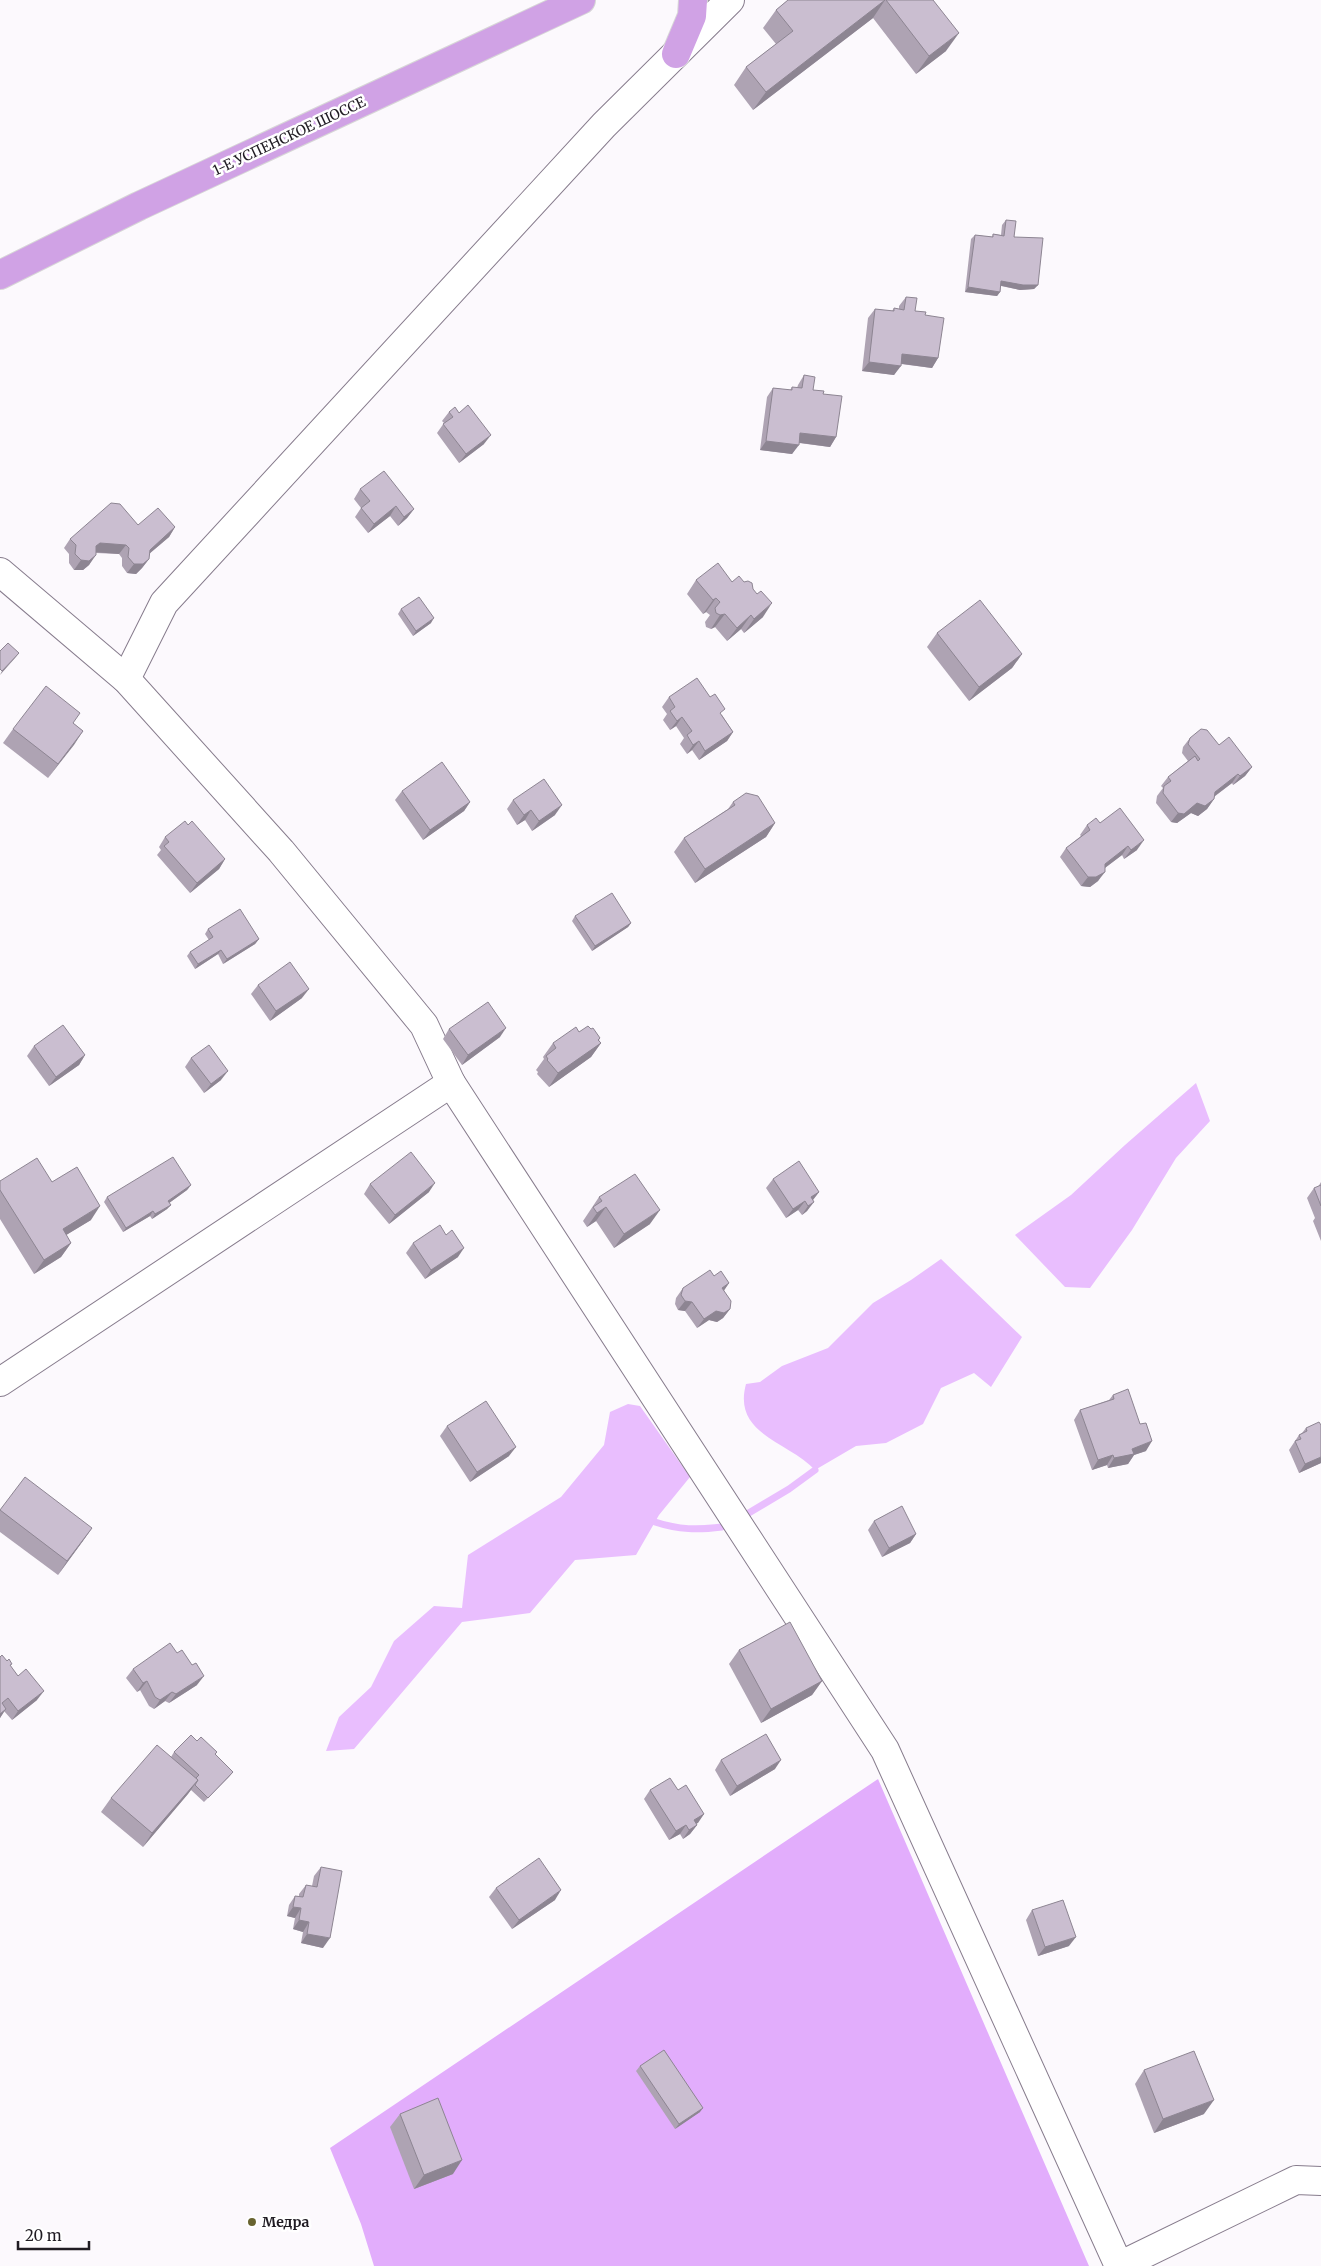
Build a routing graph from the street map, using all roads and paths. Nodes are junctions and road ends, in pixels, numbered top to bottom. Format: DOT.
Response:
graph roads {
  1 [pos="581,0"];
  2 [pos="693,0"];
  3 [pos="730,0"];
  4 [pos="676,54"];
  5 [pos="0,275"];
  6 [pos="0,572"];
  7 [pos="126,679"];
  8 [pos="451,1083"];
  9 [pos="0,1382"];
  10 [pos="1321,2181"];
  11 [pos="1119,2266"];
  1 -- 5 [label="main road, 1-Е УСПЕНСКОЕ ШОССЕ"];
  2 -- 4 [label="main road"];
  3 -- 4 [label="street"];
  4 -- 7 [label="street"];
  6 -- 7 [label="street"];
  7 -- 8 [label="street"];
  8 -- 9 [label="street"];
  8 -- 11 [label="street"];
  10 -- 11 [label="street"];
}
